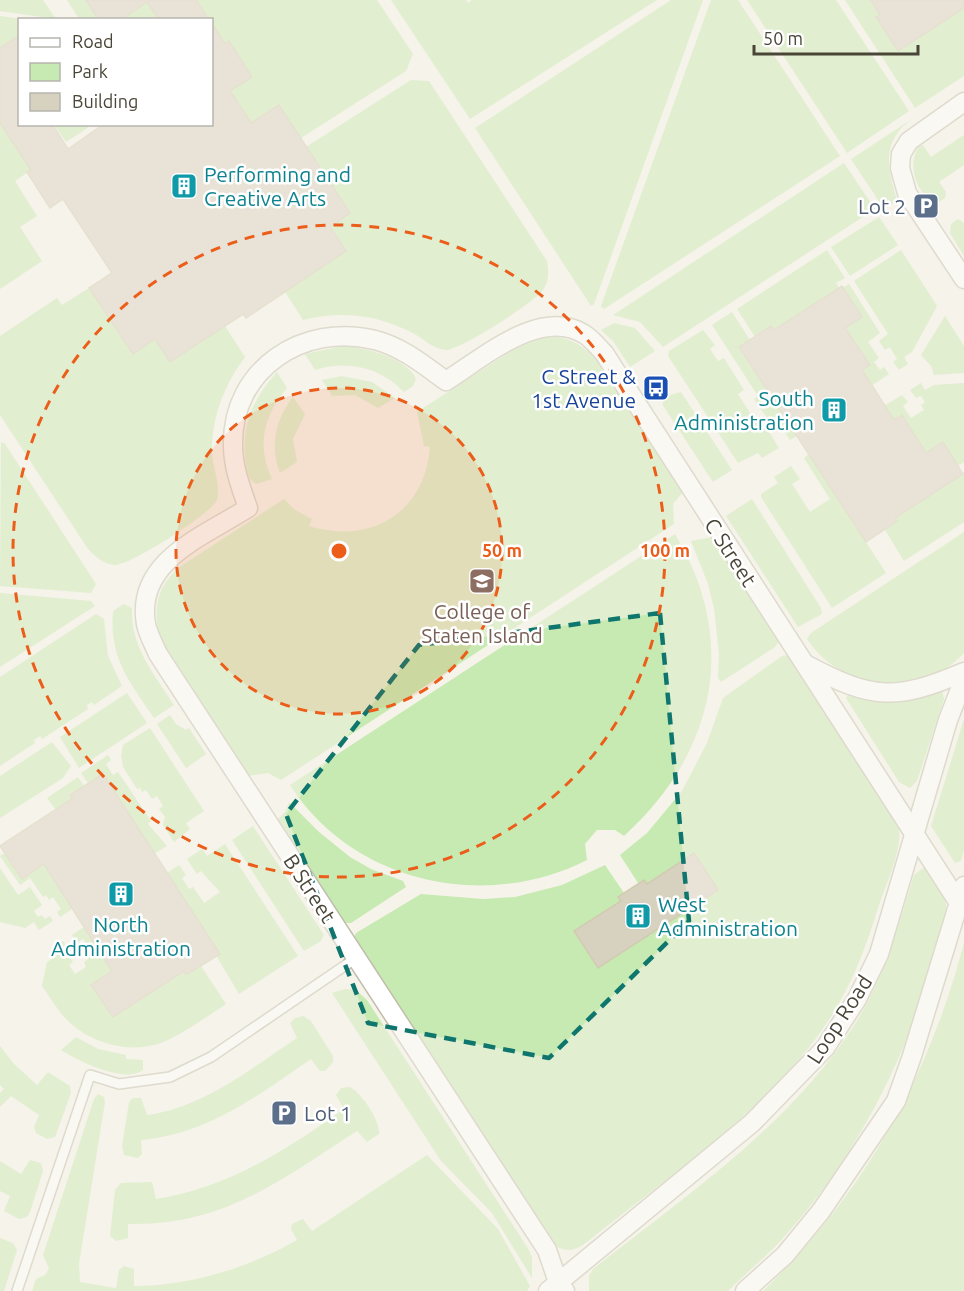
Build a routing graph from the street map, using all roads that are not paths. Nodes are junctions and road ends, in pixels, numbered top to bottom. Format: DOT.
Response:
graph roads {
  1 [pos="964,102"];
  2 [pos="964,279"];
  3 [pos="248,508"];
  4 [pos="806,664"];
  5 [pos="964,672"];
  6 [pos="964,679"];
  7 [pos="914,835"];
  8 [pos="962,894"];
  9 [pos="356,958"];
  10 [pos="557,1288"];
  11 [pos="17,1291"];
  12 [pos="745,1291"];
  1 -- 2 [label="street"];
  3 -- 4 [label="street, C Street"];
  3 -- 9 [label="street, B Street"];
  4 -- 5 [label="street"];
  4 -- 7 [label="street, C Street"];
  6 -- 7 [label="street, Loop Road"];
  7 -- 8 [label="street, C Street"];
  7 -- 10 [label="street, Loop Road"];
  8 -- 12 [label="street"];
  9 -- 10 [label="street, B Street"];
  9 -- 11 [label="lane"];
}
